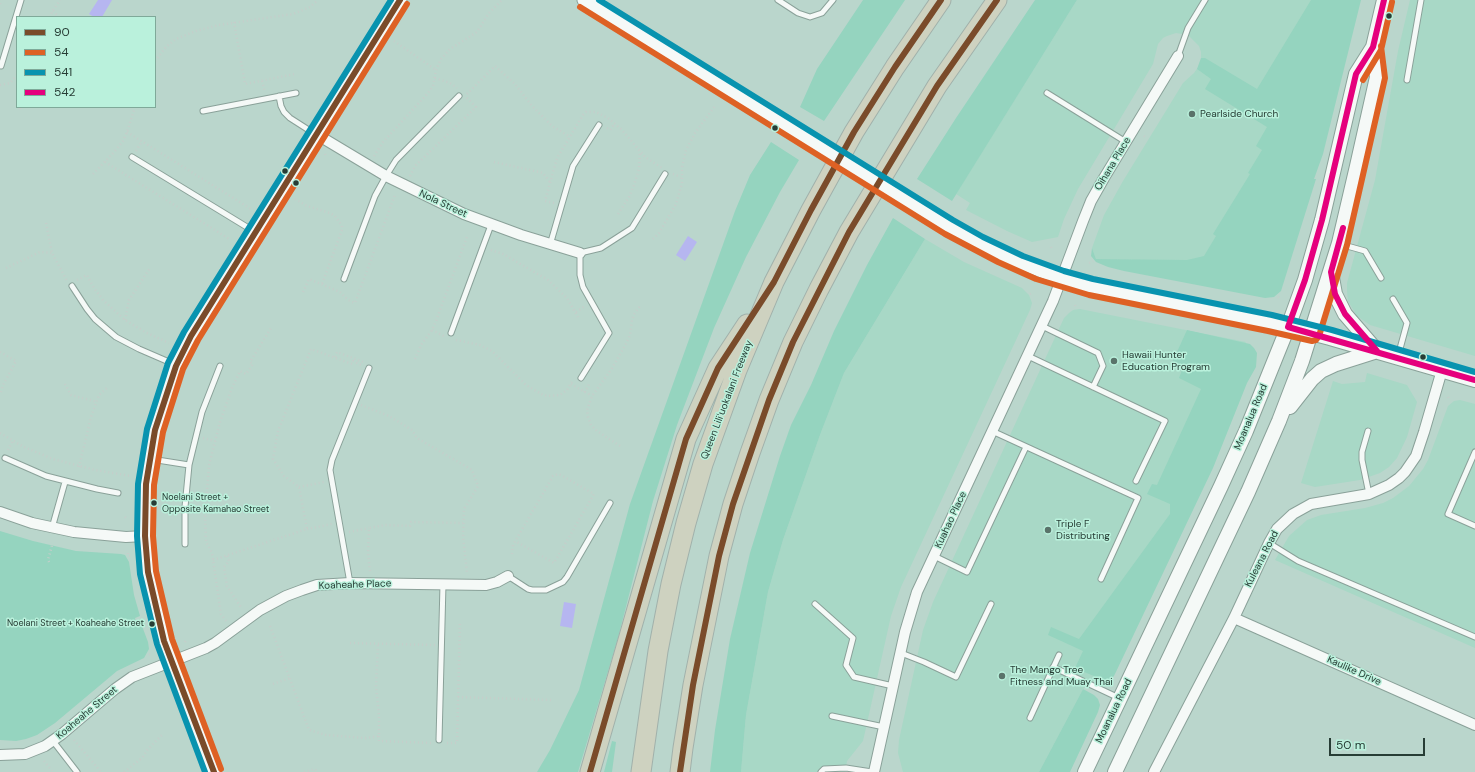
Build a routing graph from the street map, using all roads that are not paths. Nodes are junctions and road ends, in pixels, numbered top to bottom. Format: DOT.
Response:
graph roads {
  1 [pos="21,0"];
  2 [pos="400,0"];
  3 [pos="584,0"];
  4 [pos="778,0"];
  5 [pos="833,0"];
  6 [pos="941,0"];
  7 [pos="997,0"];
  8 [pos="1205,0"];
  9 [pos="1384,0"];
  10 [pos="1421,0"];
  11 [pos="16,16"];
  12 [pos="16,16"];
  13 [pos="1373,47"];
  14 [pos="1178,56"];
  15 [pos="1,66"];
  16 [pos="1407,80"];
  17 [pos="296,93"];
  18 [pos="1047,93"];
  19 [pos="460,94"];
  20 [pos="279,96"];
  21 [pos="203,111"];
  22 [pos="599,126"];
  23 [pos="316,134"];
  24 [pos="1126,142"];
  25 [pos="132,157"];
  26 [pos="668,173"];
  27 [pos="386,176"];
  28 [pos="491,225"];
  29 [pos="255,232"];
  30 [pos="1339,243"];
  31 [pos="550,245"];
  32 [pos="580,253"];
  33 [pos="1331,272"];
  34 [pos="1381,278"];
  35 [pos="344,279"];
  36 [pos="1062,279"];
  37 [pos="774,282"];
  38 [pos="72,286"];
  39 [pos="1393,299"];
  40 [pos="1042,326"];
  41 [pos="1288,327"];
  42 [pos="451,333"];
  43 [pos="1312,333"];
  44 [pos="1377,351"];
  45 [pos="1028,356"];
  46 [pos="1398,357"];
  47 [pos="176,366"];
  48 [pos="220,366"];
  49 [pos="369,368"];
  50 [pos="1442,370"];
  51 [pos="581,378"];
  52 [pos="1475,380"];
  53 [pos="1093,387"];
  54 [pos="1279,421"];
  55 [pos="992,431"];
  56 [pos="1368,431"];
  57 [pos="1026,447"];
  58 [pos="1475,452"];
  59 [pos="5,458"];
  60 [pos="149,458"];
  61 [pos="189,465"];
  62 [pos="1136,481"];
  63 [pos="64,482"];
  64 [pos="118,493"];
  65 [pos="1369,494"];
  66 [pos="610,503"];
  67 [pos="0,512"];
  68 [pos="1475,526"];
  69 [pos="52,528"];
  70 [pos="145,536"];
  71 [pos="1269,542"];
  72 [pos="185,544"];
  73 [pos="934,556"];
  74 [pos="508,576"];
  75 [pos="1101,579"];
  76 [pos="350,583"];
  77 [pos="443,584"];
  78 [pos="815,604"];
  79 [pos="991,604"];
  80 [pos="1234,618"];
  81 [pos="1475,638"];
  82 [pos="900,653"];
  83 [pos="1059,655"];
  84 [pos="172,662"];
  85 [pos="1053,667"];
  86 [pos="894,686"];
  87 [pos="1120,698"];
  88 [pos="832,716"];
  89 [pos="1030,718"];
  90 [pos="1475,725"];
  91 [pos="884,727"];
  92 [pos="53,741"];
  93 [pos="439,741"];
  94 [pos="0,755"];
  95 [pos="77,772"];
  96 [pos="214,772"];
  97 [pos="590,772"];
  98 [pos="641,772"];
  99 [pos="680,772"];
  100 [pos="821,772"];
  101 [pos="873,772"];
  102 [pos="1085,772"];
  103 [pos="1115,772"];
  104 [pos="1154,772"];
  1 -- 11 [label="lane"];
  2 -- 23 [label="street"];
  3 -- 36 [label="street, bridge"];
  4 -- 5 [label="lane"];
  6 -- 37 [label="highway, Queen Liliʻuokalani Freeway"];
  7 -- 99 [label="highway"];
  8 -- 14 [label="lane"];
  9 -- 13 [label="main road, Moanalua Road"];
  10 -- 16 [label="lane"];
  12 -- 15 [label="lane"];
  13 -- 30 [label="main road, Moanalua Road"];
  13 -- 41 [label="main road, Moanalua Road"];
  14 -- 24 [label="street, Oihana Place"];
  17 -- 20 [label="lane"];
  18 -- 24 [label="lane"];
  19 -- 27 [label="lane"];
  20 -- 21 [label="lane"];
  20 -- 23 [label="lane"];
  22 -- 31 [label="lane"];
  23 -- 27 [label="street, Nola Street"];
  23 -- 29 [label="street"];
  24 -- 36 [label="street, Oihana Place"];
  25 -- 29 [label="lane"];
  26 -- 32 [label="lane"];
  27 -- 28 [label="street, Nola Street"];
  27 -- 35 [label="lane"];
  28 -- 31 [label="street, Nola Street"];
  28 -- 42 [label="lane"];
  29 -- 47 [label="street"];
  30 -- 33 [label="main road, Moanalua Road"];
  30 -- 34 [label="lane"];
  31 -- 32 [label="street, Nola Street"];
  32 -- 51 [label="lane"];
  33 -- 43 [label="main road, Moanalua Road"];
  33 -- 44 [label="main road"];
  36 -- 40 [label="street, Kuahao Place"];
  36 -- 41 [label="street"];
  37 -- 97 [label="highway"];
  37 -- 98 [label="highway, Queen Liliʻuokalani Freeway"];
  38 -- 47 [label="lane"];
  39 -- 46 [label="lane"];
  40 -- 45 [label="street, Kuahao Place"];
  40 -- 53 [label="lane"];
  41 -- 43 [label="main road"];
  41 -- 87 [label="main road, Moanalua Road"];
  43 -- 44 [label="main road"];
  43 -- 54 [label="main road, Moanalua Road"];
  44 -- 46 [label="main road"];
  44 -- 54 [label="main road"];
  45 -- 53 [label="lane"];
  45 -- 55 [label="street, Kuahao Place"];
  46 -- 50 [label="main road"];
  47 -- 60 [label="street"];
  48 -- 61 [label="lane"];
  49 -- 76 [label="lane"];
  50 -- 52 [label="main road"];
  50 -- 65 [label="street, Kuleana Road"];
  53 -- 62 [label="lane"];
  54 -- 103 [label="main road, Moanalua Road"];
  55 -- 57 [label="lane"];
  55 -- 73 [label="street, Kuahao Place"];
  56 -- 65 [label="lane"];
  57 -- 73 [label="lane"];
  57 -- 75 [label="lane"];
  58 -- 68 [label="lane"];
  59 -- 63 [label="lane"];
  60 -- 61 [label="lane"];
  60 -- 70 [label="street"];
  61 -- 72 [label="lane"];
  63 -- 64 [label="lane"];
  63 -- 69 [label="lane"];
  65 -- 71 [label="street, Kuleana Road"];
  66 -- 74 [label="lane"];
  67 -- 69 [label="street"];
  69 -- 70 [label="street"];
  70 -- 84 [label="street"];
  71 -- 80 [label="street, Kuleana Road"];
  71 -- 81 [label="lane"];
  73 -- 82 [label="street, Kuahao Place"];
  74 -- 77 [label="street, Koaheahe Place"];
  76 -- 77 [label="street, Koaheahe Place"];
  76 -- 84 [label="street, Koaheahe Place"];
  77 -- 93 [label="lane"];
  78 -- 86 [label="lane"];
  79 -- 82 [label="lane"];
  80 -- 90 [label="street, Kaulike Drive"];
  80 -- 104 [label="street, Kuleana Road"];
  82 -- 86 [label="street, Kuahao Place"];
  83 -- 85 [label="lane"];
  84 -- 92 [label="street, Koaheahe Street"];
  84 -- 96 [label="street"];
  85 -- 87 [label="lane"];
  85 -- 89 [label="lane"];
  86 -- 91 [label="street, Kuahao Place"];
  87 -- 102 [label="main road, Moanalua Road"];
  88 -- 91 [label="lane"];
  91 -- 101 [label="street, Kuahao Place"];
  92 -- 94 [label="street, Koaheahe Street"];
  92 -- 95 [label="lane"];
  100 -- 101 [label="lane"];
}
